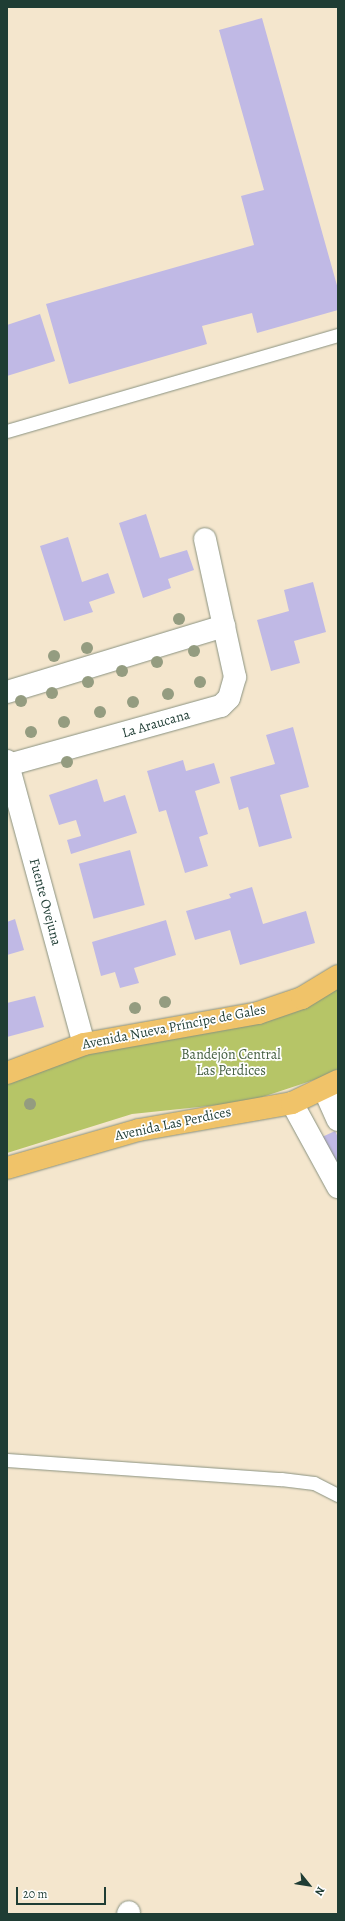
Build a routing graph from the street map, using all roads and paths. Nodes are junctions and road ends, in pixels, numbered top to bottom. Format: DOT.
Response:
graph roads {
  1 [pos="338,335"];
  2 [pos="7,431"];
  3 [pos="205,539"];
  4 [pos="224,626"];
  5 [pos="7,692"];
  6 [pos="8,763"];
  7 [pos="338,976"];
  8 [pos="84,1044"];
  9 [pos="7,1073"];
  10 [pos="331,1085"];
  11 [pos="292,1103"];
  12 [pos="338,1120"];
  13 [pos="7,1168"];
  14 [pos="338,1187"];
  15 [pos="7,1460"];
  16 [pos="338,1495"];
  1 -- 2 [label="lane"];
  3 -- 4 [label="street, La Araucana"];
  4 -- 5 [label="street"];
  4 -- 6 [label="street, La Araucana"];
  6 -- 8 [label="street, Fuente Ovejuna"];
  7 -- 8 [label="main road, Avenida Nueva Príncipe de Gales"];
  8 -- 9 [label="main road, Avenida Nueva Príncipe de Gales"];
  10 -- 11 [label="main road, Avenida Las Perdices"];
  10 -- 12 [label="street"];
  11 -- 13 [label="main road, Avenida Las Perdices"];
  11 -- 14 [label="street"];
  15 -- 16 [label="lane"];
}
